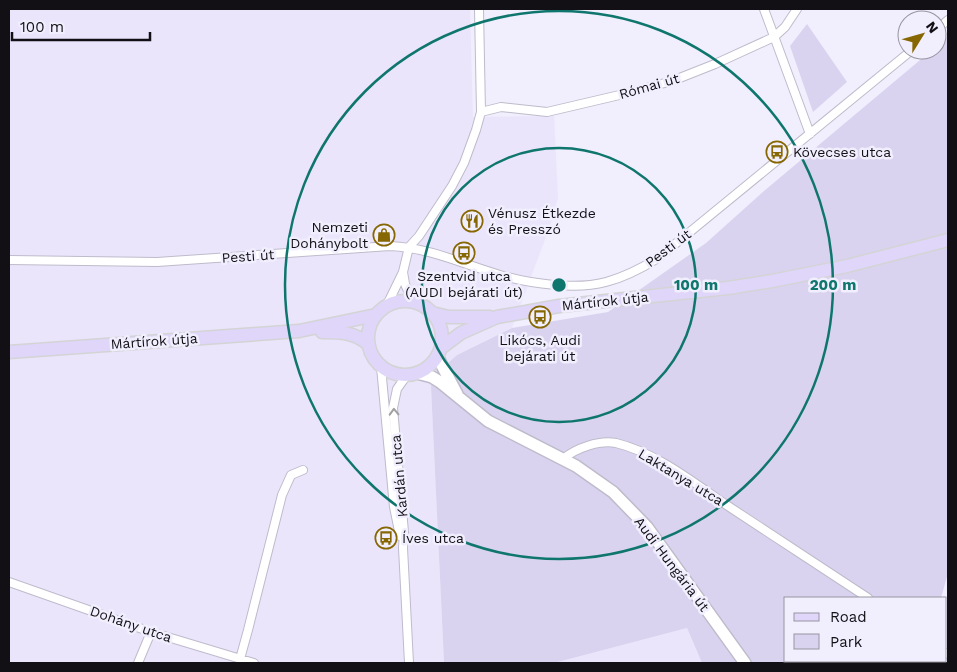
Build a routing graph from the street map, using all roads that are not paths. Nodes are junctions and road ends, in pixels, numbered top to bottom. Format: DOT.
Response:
graph roads {
  1 [pos="478,9"];
  2 [pos="764,9"];
  3 [pos="797,9"];
  4 [pos="774,37"];
  5 [pos="900,60"];
  6 [pos="481,112"];
  7 [pos="810,134"];
  8 [pos="948,240"];
  9 [pos="409,247"];
  10 [pos="9,260"];
  11 [pos="403,272"];
  12 [pos="413,302"];
  13 [pos="381,311"];
  14 [pos="432,313"];
  15 [pos="497,317"];
  16 [pos="300,331"];
  17 [pos="368,345"];
  18 [pos="9,352"];
  19 [pos="439,352"];
  20 [pos="381,367"];
  21 [pos="412,374"];
  22 [pos="459,398"];
  23 [pos="563,459"];
  24 [pos="303,470"];
  25 [pos="403,548"];
  26 [pos="9,582"];
  27 [pos="866,597"];
  28 [pos="151,632"];
  29 [pos="240,659"];
  30 [pos="138,663"];
  31 [pos="254,663"];
  32 [pos="409,663"];
  33 [pos="745,663"];
  1 -- 6 [label="street"];
  2 -- 4 [label="street"];
  3 -- 4 [label="street, Római út"];
  4 -- 6 [label="street, Római út"];
  4 -- 7 [label="street"];
  5 -- 7 [label="street, Pesti út"];
  6 -- 9 [label="street"];
  7 -- 9 [label="street, Pesti út"];
  8 -- 15 [label="main road, Mártírok útja"];
  9 -- 10 [label="street, Pesti út"];
  9 -- 11 [label="street"];
  11 -- 12 [label="street"];
  11 -- 13 [label="street"];
  12 -- 13 [label="main road, Mártírok útja"];
  12 -- 14 [label="main road, Mártírok útja"];
  13 -- 16 [label="main road, Mártírok útja"];
  13 -- 17 [label="main road"];
  14 -- 15 [label="main road, Mártírok útja"];
  14 -- 19 [label="main road"];
  15 -- 19 [label="main road, Mártírok útja"];
  16 -- 17 [label="main road, Mártírok útja"];
  16 -- 18 [label="main road, Mártírok útja"];
  17 -- 20 [label="main road"];
  19 -- 21 [label="main road, Mártírok útja"];
  19 -- 22 [label="street"];
  20 -- 21 [label="main road"];
  20 -- 25 [label="street, Kardán utca"];
  21 -- 22 [label="street"];
  25 -- 21 [label="street, Kardán utca, one-way"];
  22 -- 23 [label="street"];
  23 -- 27 [label="street, Laktanya utca"];
  23 -- 33 [label="street, Audi Hungária út"];
  24 -- 29 [label="street"];
  25 -- 32 [label="street"];
  26 -- 28 [label="street, Dohány utca"];
  28 -- 29 [label="street, Dohány utca"];
  28 -- 30 [label="street"];
  29 -- 31 [label="street, Dohány utca"];
}
